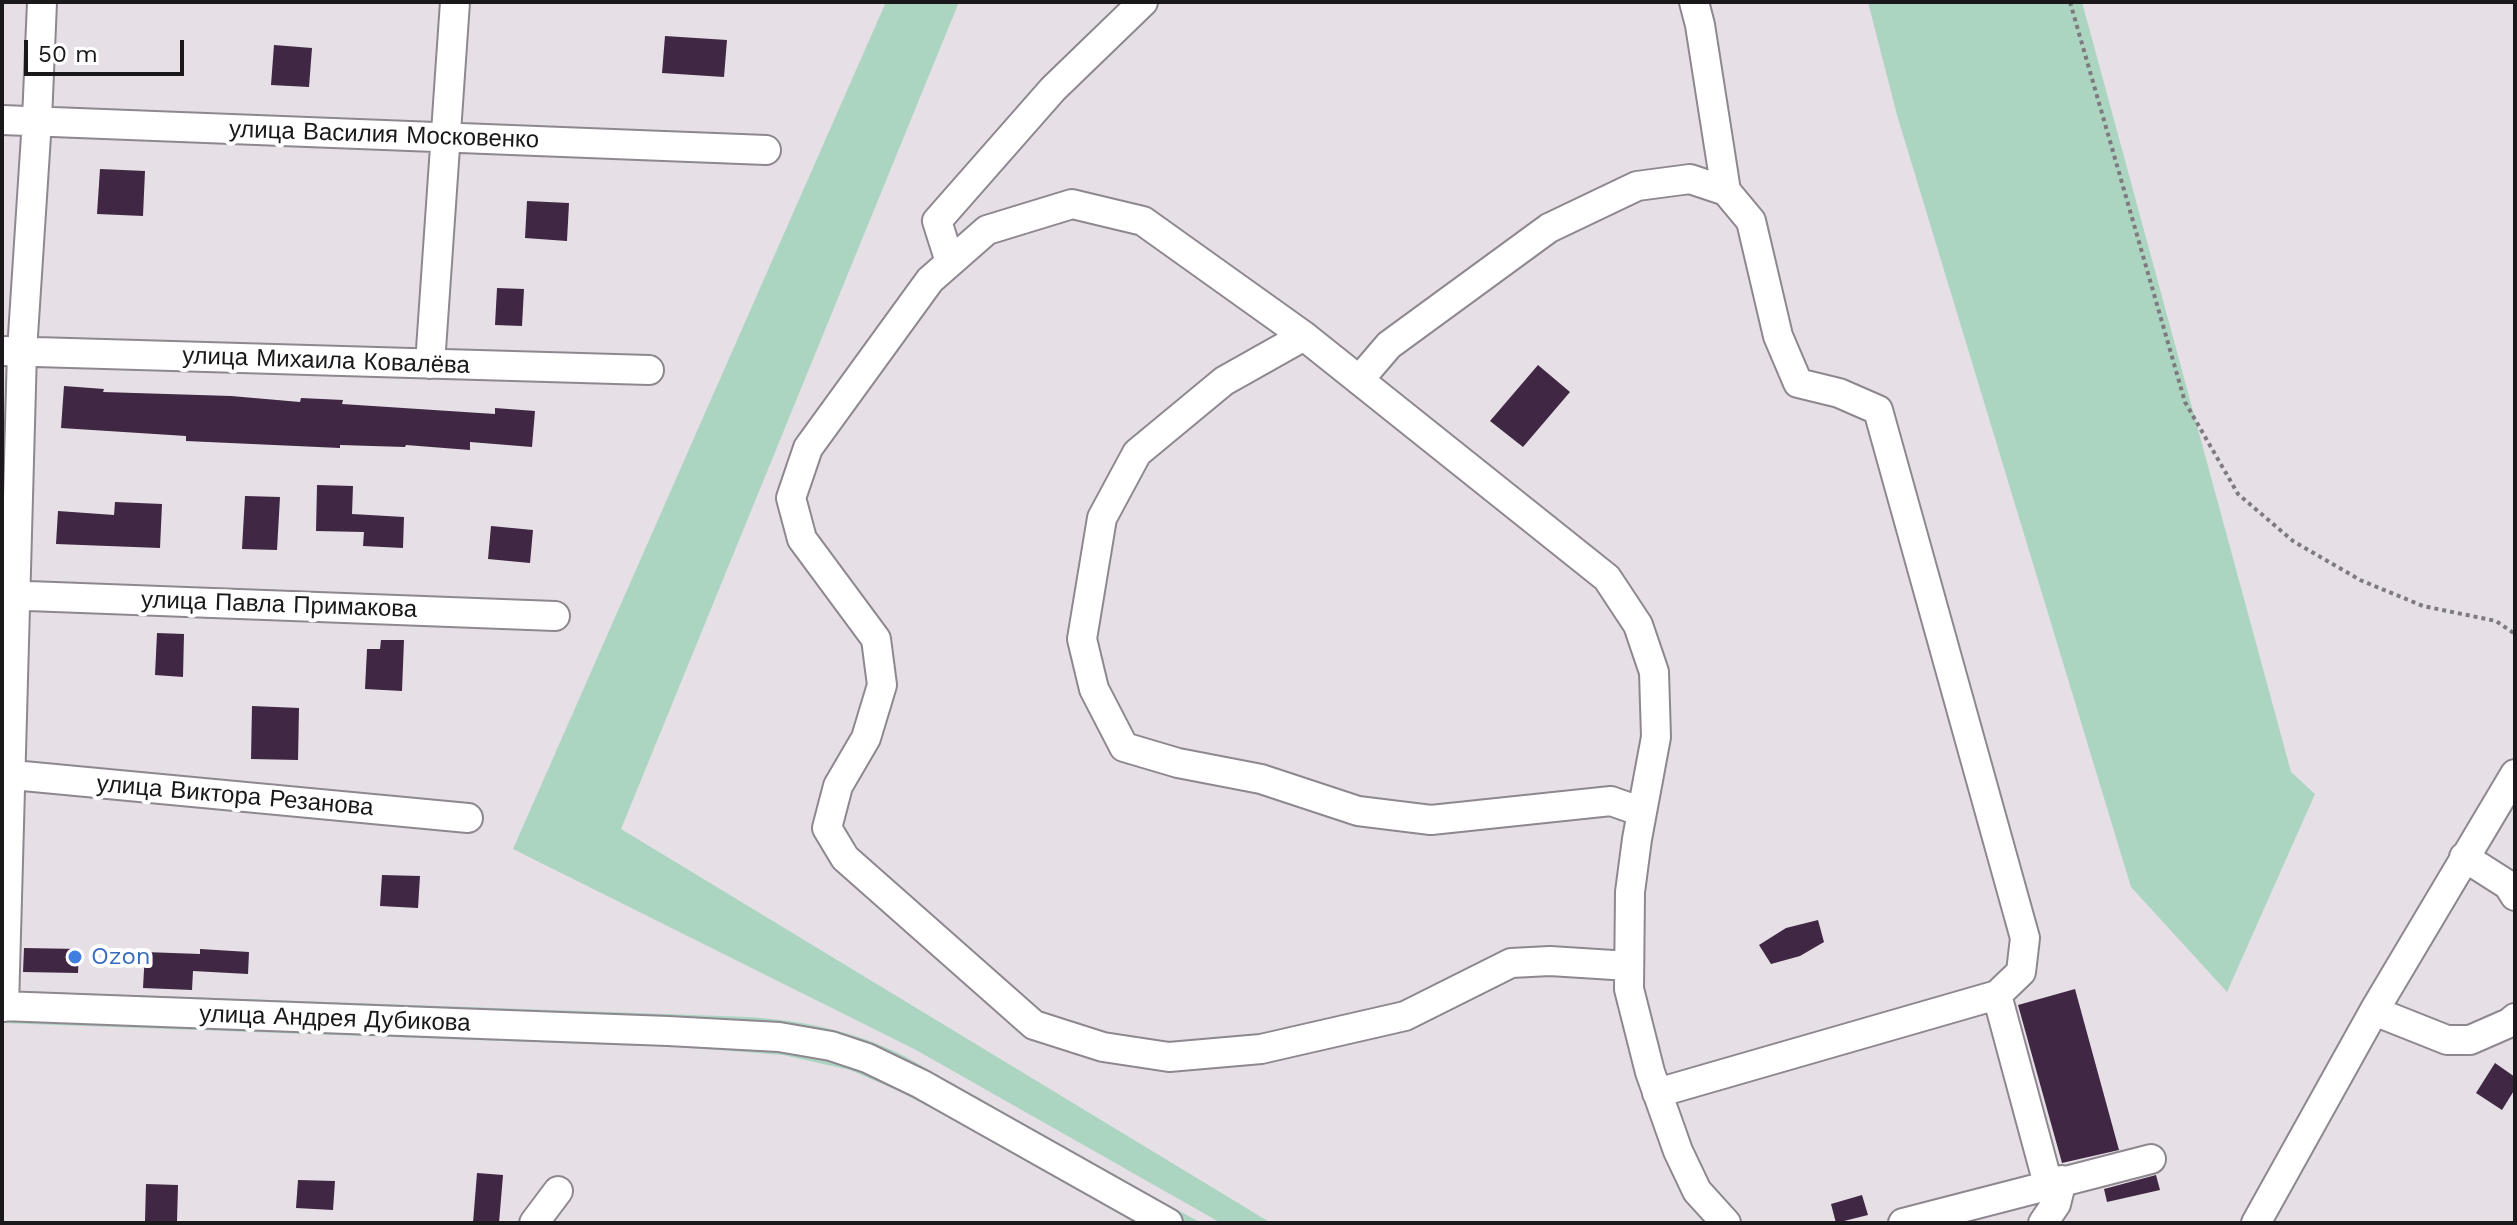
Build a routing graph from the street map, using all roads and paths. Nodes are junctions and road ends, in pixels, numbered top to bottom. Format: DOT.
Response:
graph roads {
  1 [pos="42,2"];
  2 [pos="455,2"];
  3 [pos="1143,2"];
  4 [pos="1694,2"];
  5 [pos="2070,2"];
  6 [pos="2,120"];
  7 [pos="37,120"];
  8 [pos="447,137"];
  9 [pos="766,150"];
  10 [pos="1726,191"];
  11 [pos="950,262"];
  12 [pos="1304,336"];
  13 [pos="12,351"];
  14 [pos="430,364"];
  15 [pos="649,370"];
  16 [pos="1359,380"];
  17 [pos="9,595"];
  18 [pos="555,616"];
  19 [pos="2515,634"];
  20 [pos="6,774"];
  21 [pos="2515,774"];
  22 [pos="1642,812"];
  23 [pos="468,818"];
  24 [pos="2464,857"];
  25 [pos="2515,896"];
  26 [pos="1629,966"];
  27 [pos="1997,995"];
  28 [pos="3,1006"];
  29 [pos="2374,1011"];
  30 [pos="2515,1018"];
  31 [pos="1657,1093"];
  32 [pos="2151,1159"];
  33 [pos="2055,1182"];
  34 [pos="558,1191"];
  35 [pos="534,1223"];
  36 [pos="1168,1223"];
  37 [pos="1726,1223"];
  38 [pos="1903,1223"];
  39 [pos="2043,1223"];
  40 [pos="2256,1223"];
  1 -- 7 [label="street"];
  2 -- 8 [label="street"];
  3 -- 11 [label="street"];
  4 -- 10 [label="street"];
  5 -- 19 [label="path"];
  6 -- 7 [label="street, улица Василия Московенко"];
  7 -- 8 [label="street, улица Василия Московенко"];
  7 -- 13 [label="street"];
  8 -- 9 [label="street, улица Василия Московенко"];
  8 -- 14 [label="street"];
  10 -- 16 [label="street"];
  10 -- 27 [label="street"];
  11 -- 12 [label="street"];
  11 -- 26 [label="street"];
  12 -- 16 [label="street"];
  12 -- 22 [label="street"];
  13 -- 14 [label="street, улица Михаила Ковалёва"];
  13 -- 17 [label="street"];
  14 -- 15 [label="street, улица Михаила Ковалёва"];
  16 -- 22 [label="street"];
  17 -- 18 [label="street, улица Павла Примакова"];
  17 -- 20 [label="street"];
  20 -- 23 [label="street, улица Виктора Резанова"];
  20 -- 28 [label="street"];
  21 -- 24 [label="street"];
  22 -- 26 [label="street"];
  24 -- 25 [label="street"];
  24 -- 29 [label="street"];
  26 -- 31 [label="street"];
  27 -- 31 [label="street"];
  27 -- 33 [label="street"];
  28 -- 36 [label="street, улица Андрея Дубикова"];
  29 -- 30 [label="street"];
  29 -- 40 [label="street"];
  31 -- 37 [label="street"];
  32 -- 33 [label="street"];
  33 -- 38 [label="street"];
  33 -- 39 [label="street"];
  34 -- 35 [label="street"];
}
